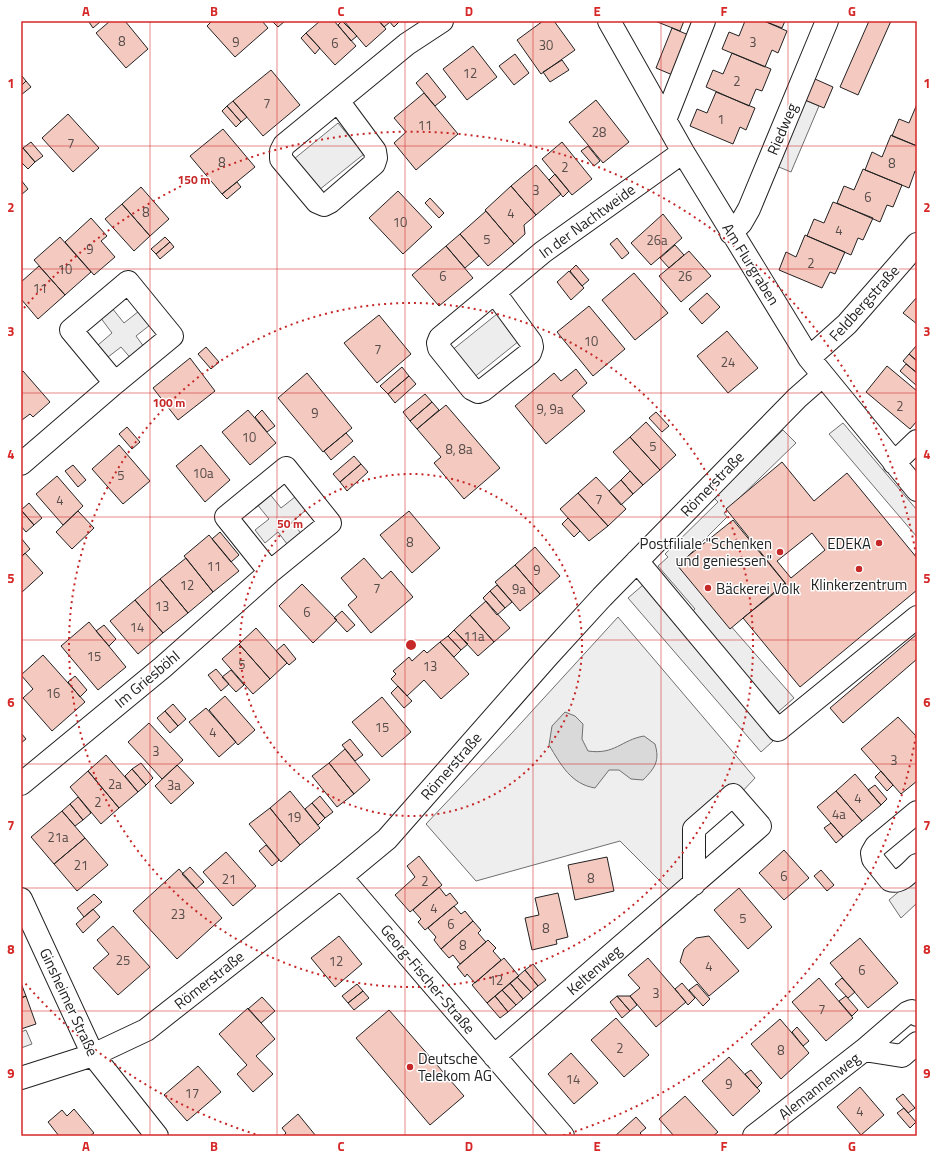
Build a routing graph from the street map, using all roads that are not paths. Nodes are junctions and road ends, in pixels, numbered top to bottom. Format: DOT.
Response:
graph roads {
  1 [pos="442,21"];
  2 [pos="609,21"];
  3 [pos="704,21"];
  4 [pos="827,21"];
  5 [pos="338,101"];
  6 [pos="665,120"];
  7 [pos="682,152"];
  8 [pos="731,233"];
  9 [pos="917,244"];
  10 [pos="495,293"];
  11 [pos="809,358"];
  12 [pos="822,376"];
  13 [pos="115,383"];
  14 [pos="917,441"];
  15 [pos="21,464"];
  16 [pos="894,464"];
  17 [pos="917,490"];
  18 [pos="637,561"];
  19 [pos="270,572"];
  20 [pos="917,617"];
  21 [pos="21,784"];
  22 [pos="917,812"];
  23 [pos="917,865"];
  24 [pos="341,877"];
  25 [pos="694,884"];
  26 [pos="21,899"];
  27 [pos="917,1015"];
  28 [pos="917,1043"];
  29 [pos="864,1050"];
  30 [pos="93,1055"];
  31 [pos="494,1056"];
  32 [pos="21,1078"];
  33 [pos="157,1136"];
  34 [pos="562,1136"];
  35 [pos="754,1136"];
  1 -- 5 [label="street"];
  2 -- 6 [label="street, Am Flurgraben"];
  3 -- 6 [label="street"];
  4 -- 8 [label="street, Riedweg"];
  5 -- 5 [label="street"];
  6 -- 7 [label="street, Am Flurgraben"];
  7 -- 8 [label="street, Am Flurgraben"];
  7 -- 10 [label="street, In der Nachtweide"];
  8 -- 11 [label="street, Am Flurgraben"];
  9 -- 11 [label="street, Feldbergstraße"];
  10 -- 10 [label="street, In der Nachtweide"];
  11 -- 12 [label="street, Am Flurgraben"];
  12 -- 16 [label="street, Am Flurgraben"];
  12 -- 18 [label="street, Römerstraße"];
  13 -- 13 [label="street"];
  13 -- 15 [label="street"];
  14 -- 16 [label="street"];
  16 -- 17 [label="street, Am Flurgraben"];
  18 -- 20 [label="street"];
  18 -- 24 [label="street, Römerstraße"];
  19 -- 19 [label="street, Im Griesböhl"];
  19 -- 21 [label="street, Im Griesböhl"];
  22 -- 23 [label="street"];
  24 -- 30 [label="street, Römerstraße"];
  24 -- 31 [label="street, Georg-Fischer-Straße"];
  25 -- 31 [label="street, Keltenweg"];
  26 -- 30 [label="street, Ginsheimer Straße"];
  27 -- 29 [label="street, Alemannenweg"];
  28 -- 29 [label="street, Alemannenweg"];
  29 -- 35 [label="street, Alemannenweg"];
  30 -- 32 [label="street, Römerstraße"];
  30 -- 33 [label="street, Ginsheimer Straße"];
  31 -- 34 [label="street, Georg-Fischer-Straße"];
}
